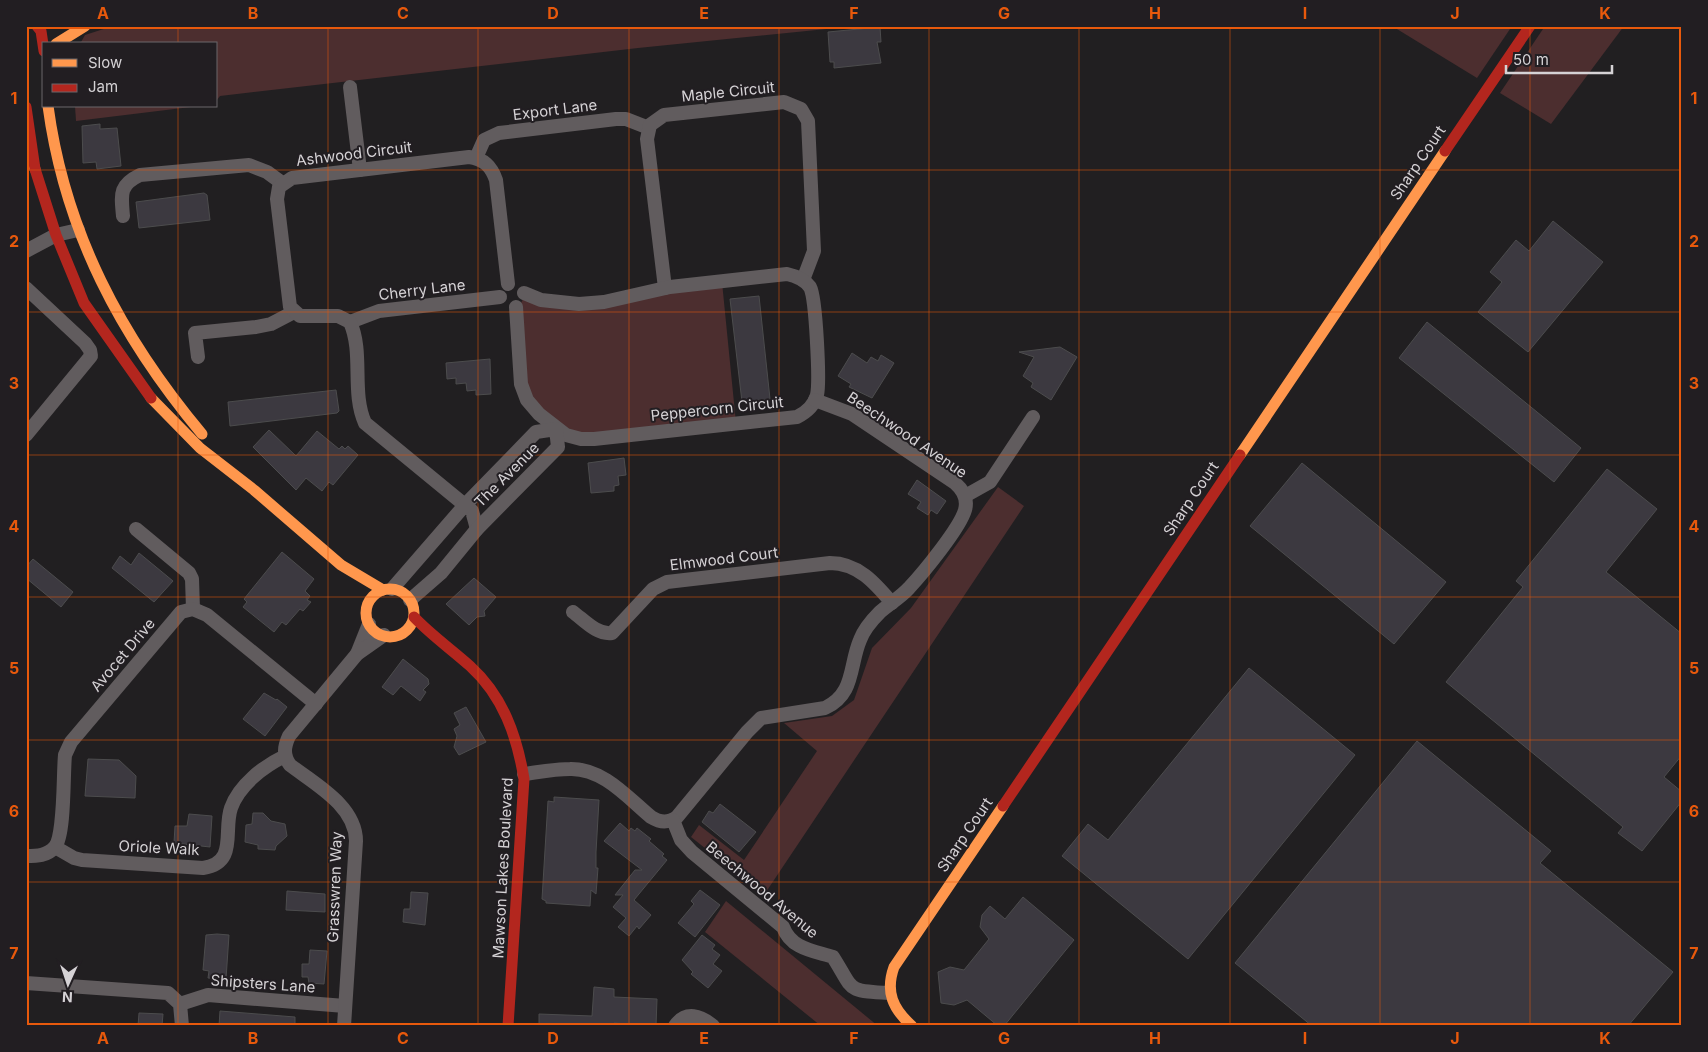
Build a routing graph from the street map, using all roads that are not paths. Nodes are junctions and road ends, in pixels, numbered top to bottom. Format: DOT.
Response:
graph roads {
  1 [pos="37,26"];
  2 [pos="85,26"];
  3 [pos="1530,26"];
  4 [pos="43,42"];
  5 [pos="59,42"];
  6 [pos="350,86"];
  7 [pos="26,107"];
  8 [pos="48,108"];
  9 [pos="649,128"];
  10 [pos="26,145"];
  11 [pos="476,158"];
  12 [pos="35,169"];
  13 [pos="360,170"];
  14 [pos="282,183"];
  15 [pos="123,216"];
  16 [pos="78,230"];
  17 [pos="56,235"];
  18 [pos="26,251"];
  19 [pos="803,280"];
  20 [pos="508,284"];
  21 [pos="26,288"];
  22 [pos="665,288"];
  23 [pos="524,293"];
  24 [pos="500,297"];
  25 [pos="516,307"];
  26 [pos="294,312"];
  27 [pos="350,322"];
  28 [pos="198,357"];
  29 [pos="815,400"];
  30 [pos="1034,416"];
  31 [pos="556,429"];
  32 [pos="26,435"];
  33 [pos="254,490"];
  34 [pos="965,496"];
  35 [pos="465,505"];
  36 [pos="136,529"];
  37 [pos="477,529"];
  38 [pos="341,565"];
  39 [pos="355,585"];
  40 [pos="388,590"];
  41 [pos="360,596"];
  42 [pos="410,600"];
  43 [pos="892,602"];
  44 [pos="194,609"];
  45 [pos="573,612"];
  46 [pos="368,617"];
  47 [pos="414,617"];
  48 [pos="400,634"];
  49 [pos="384,635"];
  50 [pos="448,648"];
  51 [pos="357,654"];
  52 [pos="316,704"];
  53 [pos="285,756"];
  54 [pos="524,774"];
  55 [pos="673,820"];
  56 [pos="54,847"];
  57 [pos="26,856"];
  58 [pos="26,983"];
  59 [pos="889,993"];
  60 [pos="180,1004"];
  61 [pos="345,1006"];
  62 [pos="182,1026"];
  63 [pos="344,1026"];
  64 [pos="508,1026"];
  65 [pos="675,1026"];
  66 [pos="713,1026"];
  67 [pos="912,1026"];
  1 -- 4 [label="street"];
  2 -- 5 [label="street"];
  3 -- 59 [label="street, Sharp Court"];
  6 -- 13 [label="street"];
  7 -- 12 [label="street"];
  8 -- 16 [label="street"];
  9 -- 11 [label="street, Export Lane"];
  9 -- 19 [label="street, Maple Circuit"];
  9 -- 22 [label="street"];
  10 -- 12 [label="street"];
  11 -- 13 [label="street, Ashwood Circuit"];
  11 -- 20 [label="street"];
  12 -- 17 [label="street"];
  13 -- 14 [label="street, Ashwood Circuit"];
  14 -- 15 [label="street"];
  14 -- 26 [label="street, Ashwood Circuit"];
  16 -- 17 [label="street"];
  16 -- 33 [label="street"];
  17 -- 18 [label="street"];
  17 -- 33 [label="street"];
  19 -- 22 [label="street"];
  19 -- 29 [label="street"];
  20 -- 23 [label="street"];
  20 -- 24 [label="street"];
  21 -- 32 [label="street"];
  22 -- 23 [label="street"];
  23 -- 25 [label="street"];
  24 -- 25 [label="street"];
  24 -- 27 [label="street, Cherry Lane"];
  25 -- 31 [label="street, Peppercorn Circuit"];
  26 -- 27 [label="street"];
  26 -- 28 [label="street"];
  27 -- 35 [label="street"];
  29 -- 31 [label="street, Peppercorn Circuit"];
  29 -- 34 [label="street, Beechwood Avenue"];
  30 -- 34 [label="street"];
  31 -- 35 [label="street, The Avenue"];
  31 -- 37 [label="street, The Avenue"];
  33 -- 38 [label="street"];
  34 -- 43 [label="street, Beechwood Avenue"];
  35 -- 37 [label="street"];
  35 -- 40 [label="street, The Avenue"];
  36 -- 44 [label="street"];
  37 -- 42 [label="street, The Avenue"];
  38 -- 39 [label="street"];
  38 -- 40 [label="street"];
  40 -- 42 [label="street"];
  40 -- 46 [label="street"];
  41 -- 46 [label="street"];
  42 -- 47 [label="street"];
  43 -- 45 [label="street, Elmwood Court"];
  43 -- 55 [label="street, Beechwood Avenue"];
  44 -- 52 [label="street"];
  44 -- 56 [label="street, Avocet Drive"];
  46 -- 49 [label="street"];
  46 -- 51 [label="street"];
  47 -- 48 [label="street"];
  47 -- 50 [label="street, Mawson Lakes Boulevard"];
  48 -- 49 [label="street"];
  48 -- 50 [label="street, Mawson Lakes Boulevard"];
  49 -- 51 [label="street"];
  50 -- 54 [label="street, Mawson Lakes Boulevard"];
  51 -- 52 [label="street"];
  52 -- 53 [label="street"];
  53 -- 56 [label="street, Oriole Walk"];
  53 -- 61 [label="street, Grasswren Way"];
  54 -- 55 [label="street"];
  54 -- 64 [label="street, Mawson Lakes Boulevard"];
  55 -- 59 [label="street, Beechwood Avenue"];
  56 -- 57 [label="street"];
  58 -- 60 [label="street"];
  59 -- 67 [label="street"];
  60 -- 61 [label="street, Shipsters Lane"];
  60 -- 62 [label="street"];
  61 -- 63 [label="street, Grasswren Way"];
  65 -- 66 [label="street"];
}
